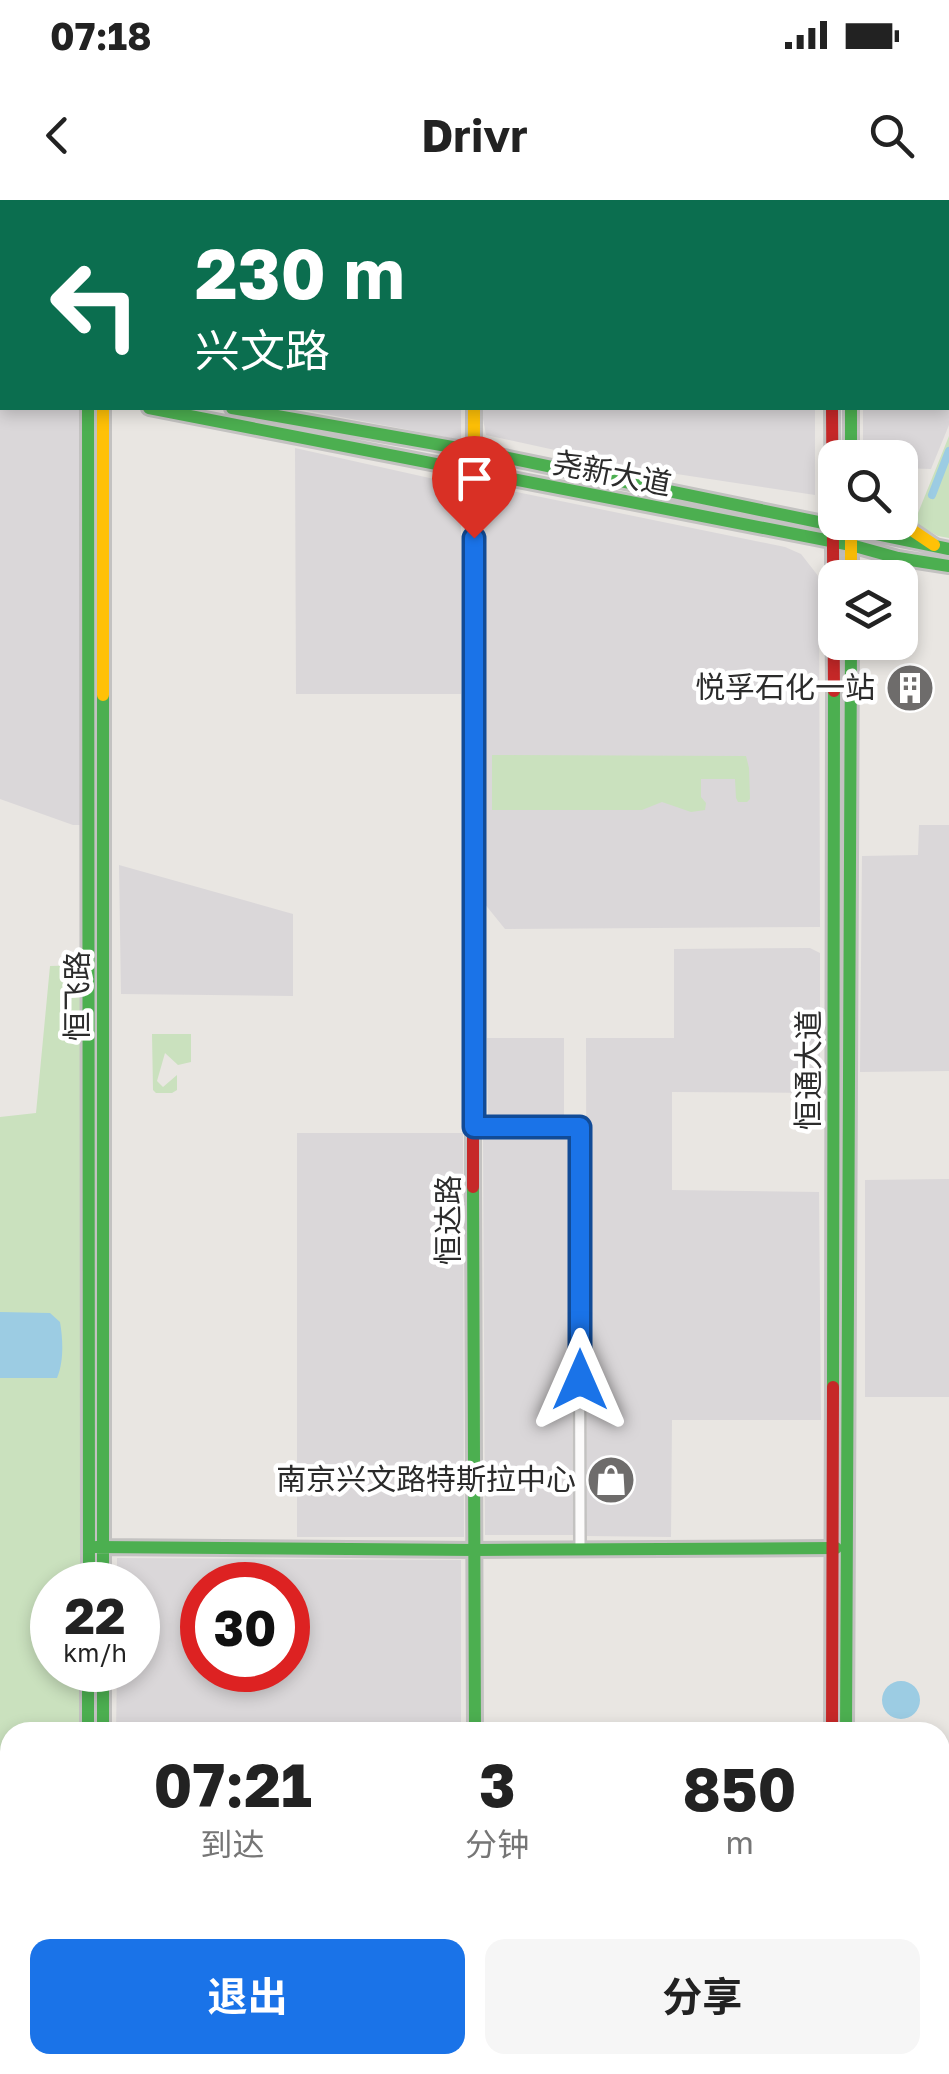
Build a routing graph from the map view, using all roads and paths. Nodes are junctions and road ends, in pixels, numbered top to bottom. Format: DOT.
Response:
graph roads {
  1 [pos="88,410"];
  2 [pos="103,410"];
  3 [pos="158,410"];
  4 [pos="243,410"];
  5 [pos="474,410"];
  6 [pos="832,410"];
  7 [pos="851,410"];
  8 [pos="832,440"];
  9 [pos="851,440"];
  10 [pos="475,451"];
  11 [pos="474,473"];
  12 [pos="818,521"];
  13 [pos="918,533"];
  14 [pos="851,540"];
  15 [pos="909,540"];
  16 [pos="832,542"];
  17 [pos="851,545"];
  18 [pos="944,549"];
  19 [pos="851,560"];
  20 [pos="949,566"];
  21 [pos="851,660"];
  22 [pos="474,1127"];
  23 [pos="96,1547"];
  24 [pos="832,1548"];
  25 [pos="848,1548"];
  26 [pos="474,1550"];
  27 [pos="580,1550"];
  28 [pos="93,1562"];
  29 [pos="99,1562"];
  30 [pos="88,1692"];
  31 [pos="103,1692"];
  32 [pos="88,1722"];
  33 [pos="102,1722"];
  34 [pos="476,1722"];
  35 [pos="832,1722"];
  36 [pos="846,1722"];
  1 -- 23 [label="main road, 恒飞路"];
  2 -- 23 [label="main road, 恒飞路"];
  3 -- 11 [label="main road, 尧新大道"];
  4 -- 10 [label="main road, 尧新大道"];
  5 -- 10 [label="main road, 恒达路"];
  6 -- 8 [label="main road, 恒通大道"];
  7 -- 9 [label="main road"];
  10 -- 11 [label="main road, 恒达路"];
  10 -- 12 [label="main road, 尧新大道"];
  11 -- 16 [label="main road, 尧新大道"];
  11 -- 22 [label="main road, 恒达路"];
  13 -- 18 [label="main road"];
  14 -- 17 [label="main road"];
  15 -- 18 [label="main road, 尧新大道"];
  16 -- 17 [label="main road, 尧新大道"];
  16 -- 24 [label="main road, 恒通大道"];
  17 -- 19 [label="main road"];
  17 -- 20 [label="main road, 尧新大道"];
  21 -- 25 [label="main road, 恒通大道"];
  22 -- 26 [label="main road, 恒达路"];
  22 -- 27 [label="street"];
  23 -- 26 [label="main road"];
  23 -- 28 [label="main road, 恒飞路"];
  23 -- 29 [label="main road, 恒飞路"];
  24 -- 25 [label="main road"];
  24 -- 27 [label="main road"];
  24 -- 35 [label="main road, 恒通大道"];
  25 -- 36 [label="main road, 恒通大道"];
  26 -- 27 [label="main road"];
  26 -- 34 [label="main road, 恒达路"];
  30 -- 32 [label="main road"];
  31 -- 33 [label="main road"];
}
